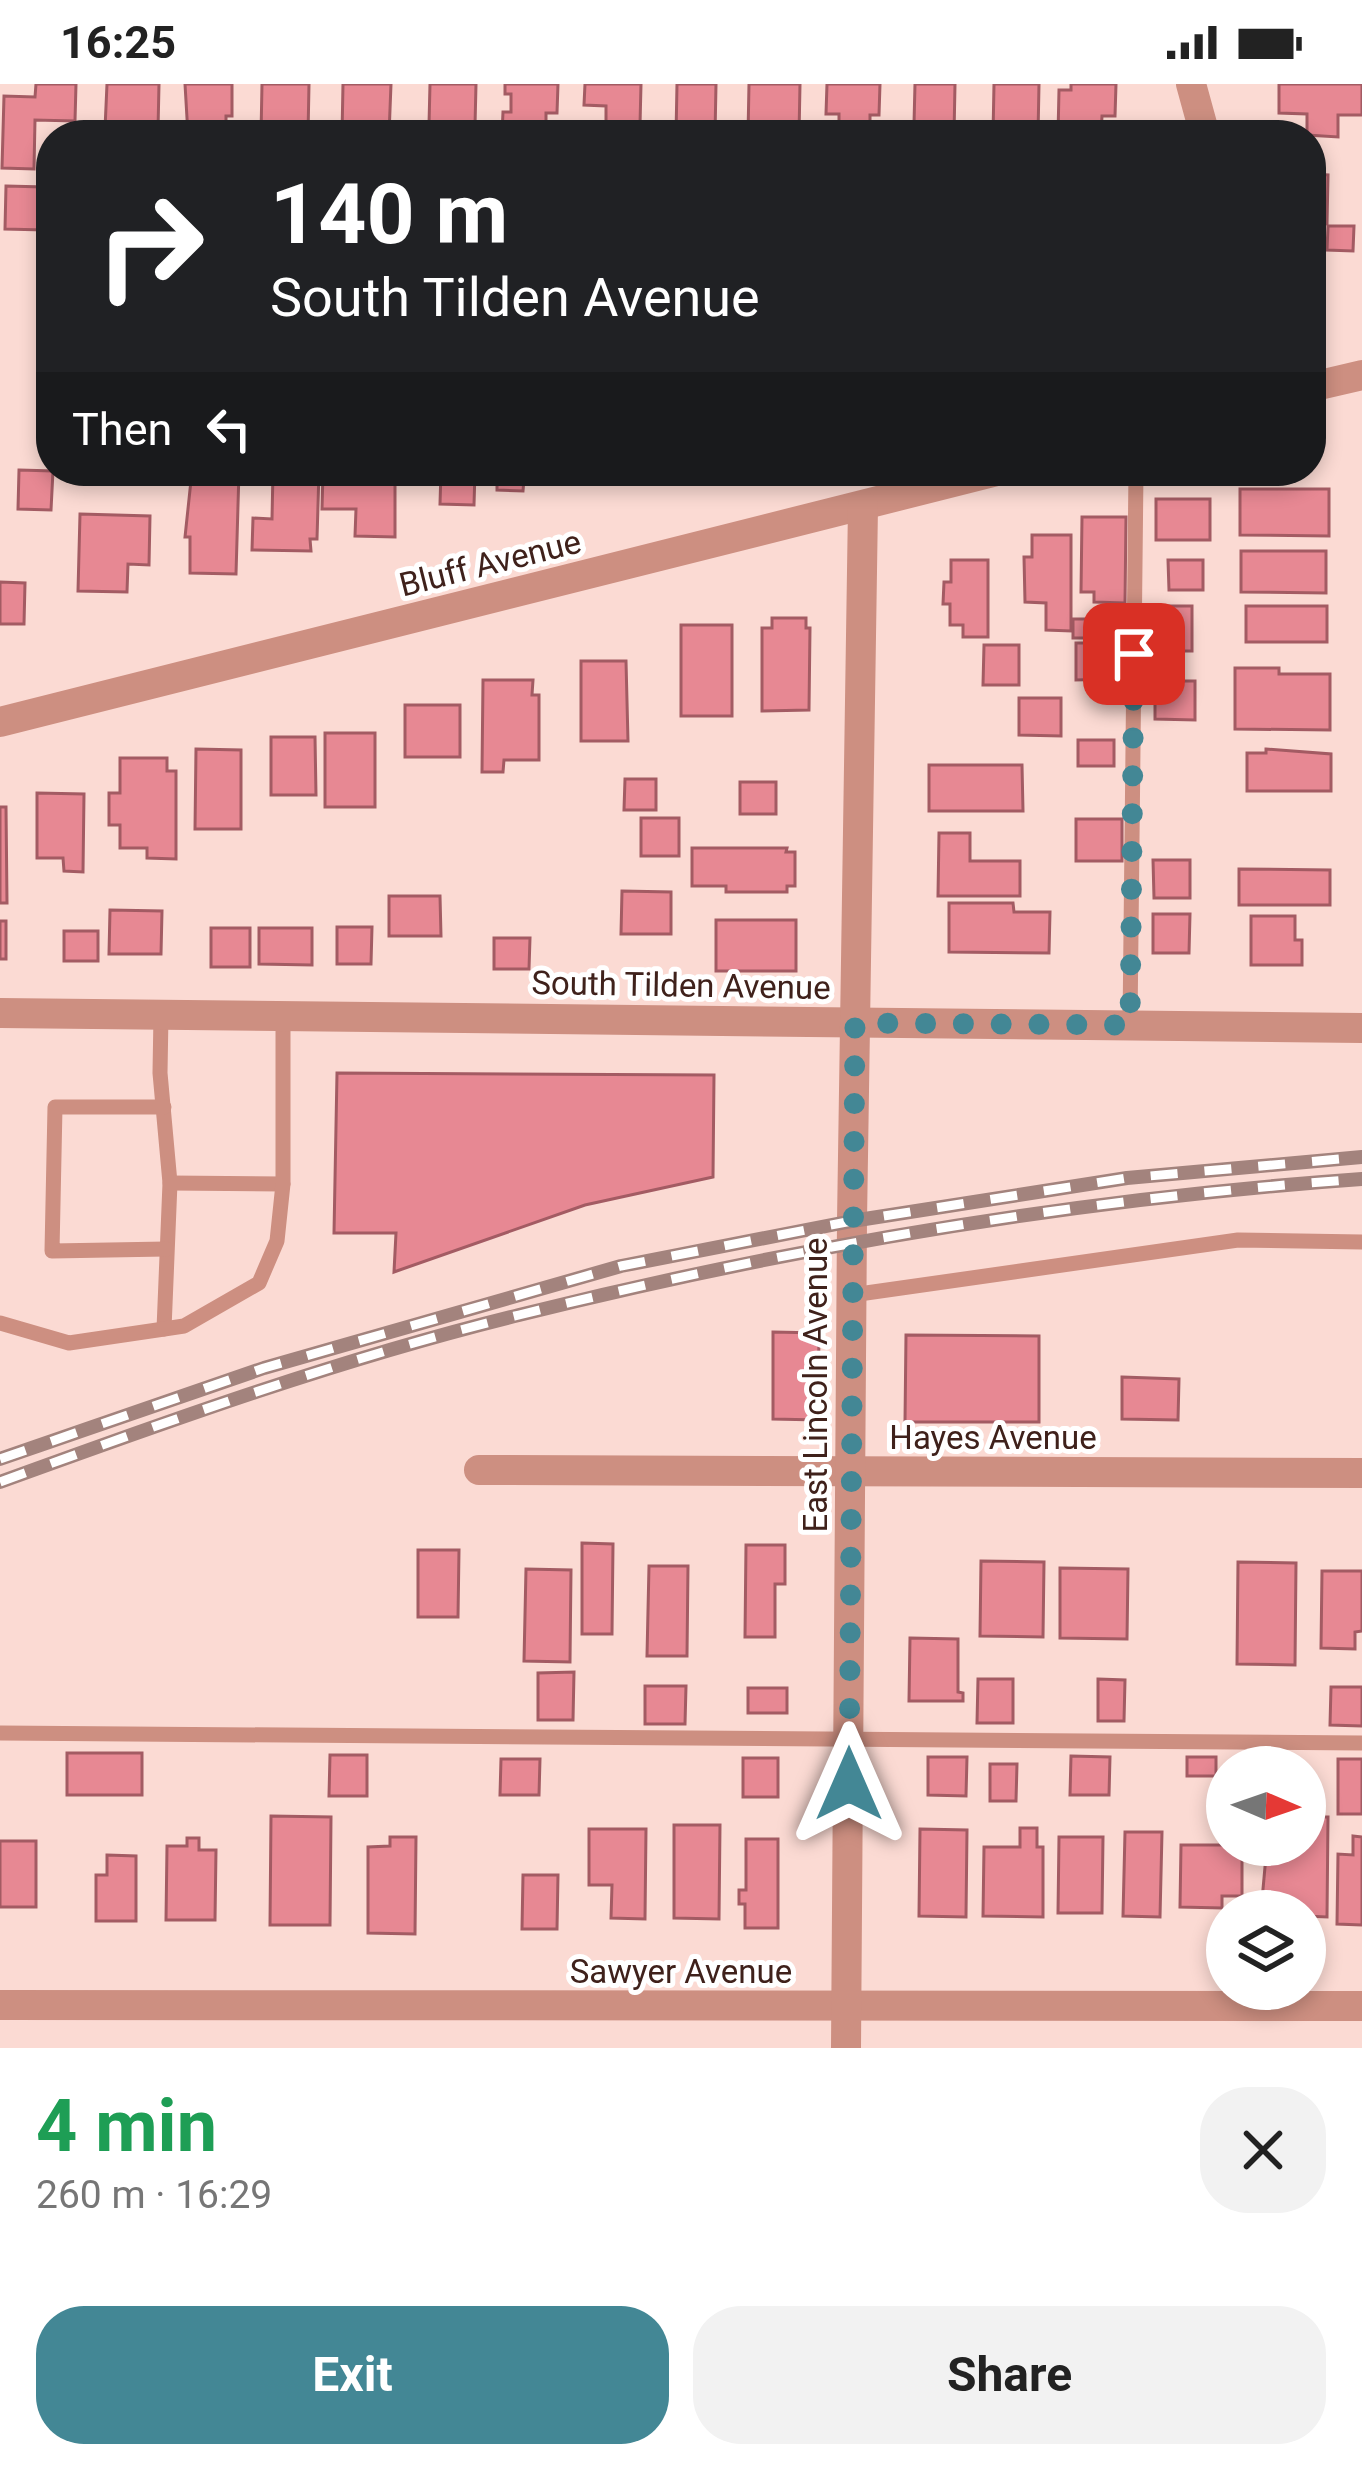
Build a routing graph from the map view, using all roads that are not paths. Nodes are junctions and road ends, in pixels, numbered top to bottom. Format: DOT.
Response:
graph roads {
  1 [pos="1191,84"];
  2 [pos="1201,120"];
  3 [pos="1362,375"];
  4 [pos="1326,383"];
  5 [pos="940,486"];
  6 [pos="1136,486"];
  7 [pos="863,506"];
  8 [pos="0,722"];
  9 [pos="0,1013"];
  10 [pos="161,1015"];
  11 [pos="283,1016"];
  12 [pos="855,1023"];
  13 [pos="1130,1025"];
  14 [pos="1362,1028"];
  15 [pos="164,1107"];
  16 [pos="170,1183"];
  17 [pos="283,1184"];
  18 [pos="1362,1242"];
  19 [pos="166,1250"];
  20 [pos="852,1295"];
  21 [pos="0,1323"];
  22 [pos="164,1329"];
  23 [pos="479,1470"];
  24 [pos="851,1472"];
  25 [pos="1362,1473"];
  26 [pos="0,1733"];
  27 [pos="849,1741"];
  28 [pos="1362,1743"];
  29 [pos="0,2005"];
  30 [pos="1362,2006"];
  31 [pos="847,2008"];
  32 [pos="846,2048"];
  1 -- 2 [label="street"];
  3 -- 4 [label="street"];
  5 -- 7 [label="street, Bluff Avenue"];
  6 -- 13 [label="lane"];
  7 -- 8 [label="street, Bluff Avenue"];
  7 -- 12 [label="street, East Lincoln Avenue"];
  9 -- 10 [label="street, South Tilden Avenue"];
  10 -- 11 [label="street, South Tilden Avenue"];
  10 -- 15 [label="lane"];
  11 -- 12 [label="street, South Tilden Avenue"];
  11 -- 17 [label="lane"];
  12 -- 13 [label="street, South Tilden Avenue"];
  12 -- 20 [label="street, East Lincoln Avenue"];
  13 -- 14 [label="street, South Tilden Avenue"];
  15 -- 16 [label="lane"];
  15 -- 19 [label="lane"];
  16 -- 17 [label="lane"];
  16 -- 19 [label="lane"];
  17 -- 22 [label="lane"];
  18 -- 20 [label="lane"];
  19 -- 22 [label="lane"];
  20 -- 24 [label="street, East Lincoln Avenue"];
  21 -- 22 [label="lane"];
  23 -- 24 [label="street, Hayes Avenue"];
  24 -- 25 [label="street, Hayes Avenue"];
  24 -- 27 [label="street, East Lincoln Avenue"];
  26 -- 27 [label="lane"];
  27 -- 28 [label="lane"];
  27 -- 31 [label="street, East Lincoln Avenue"];
  29 -- 31 [label="street, Sawyer Avenue"];
  30 -- 31 [label="street, Sawyer Avenue"];
  31 -- 32 [label="street, East Lincoln Avenue"];
}
